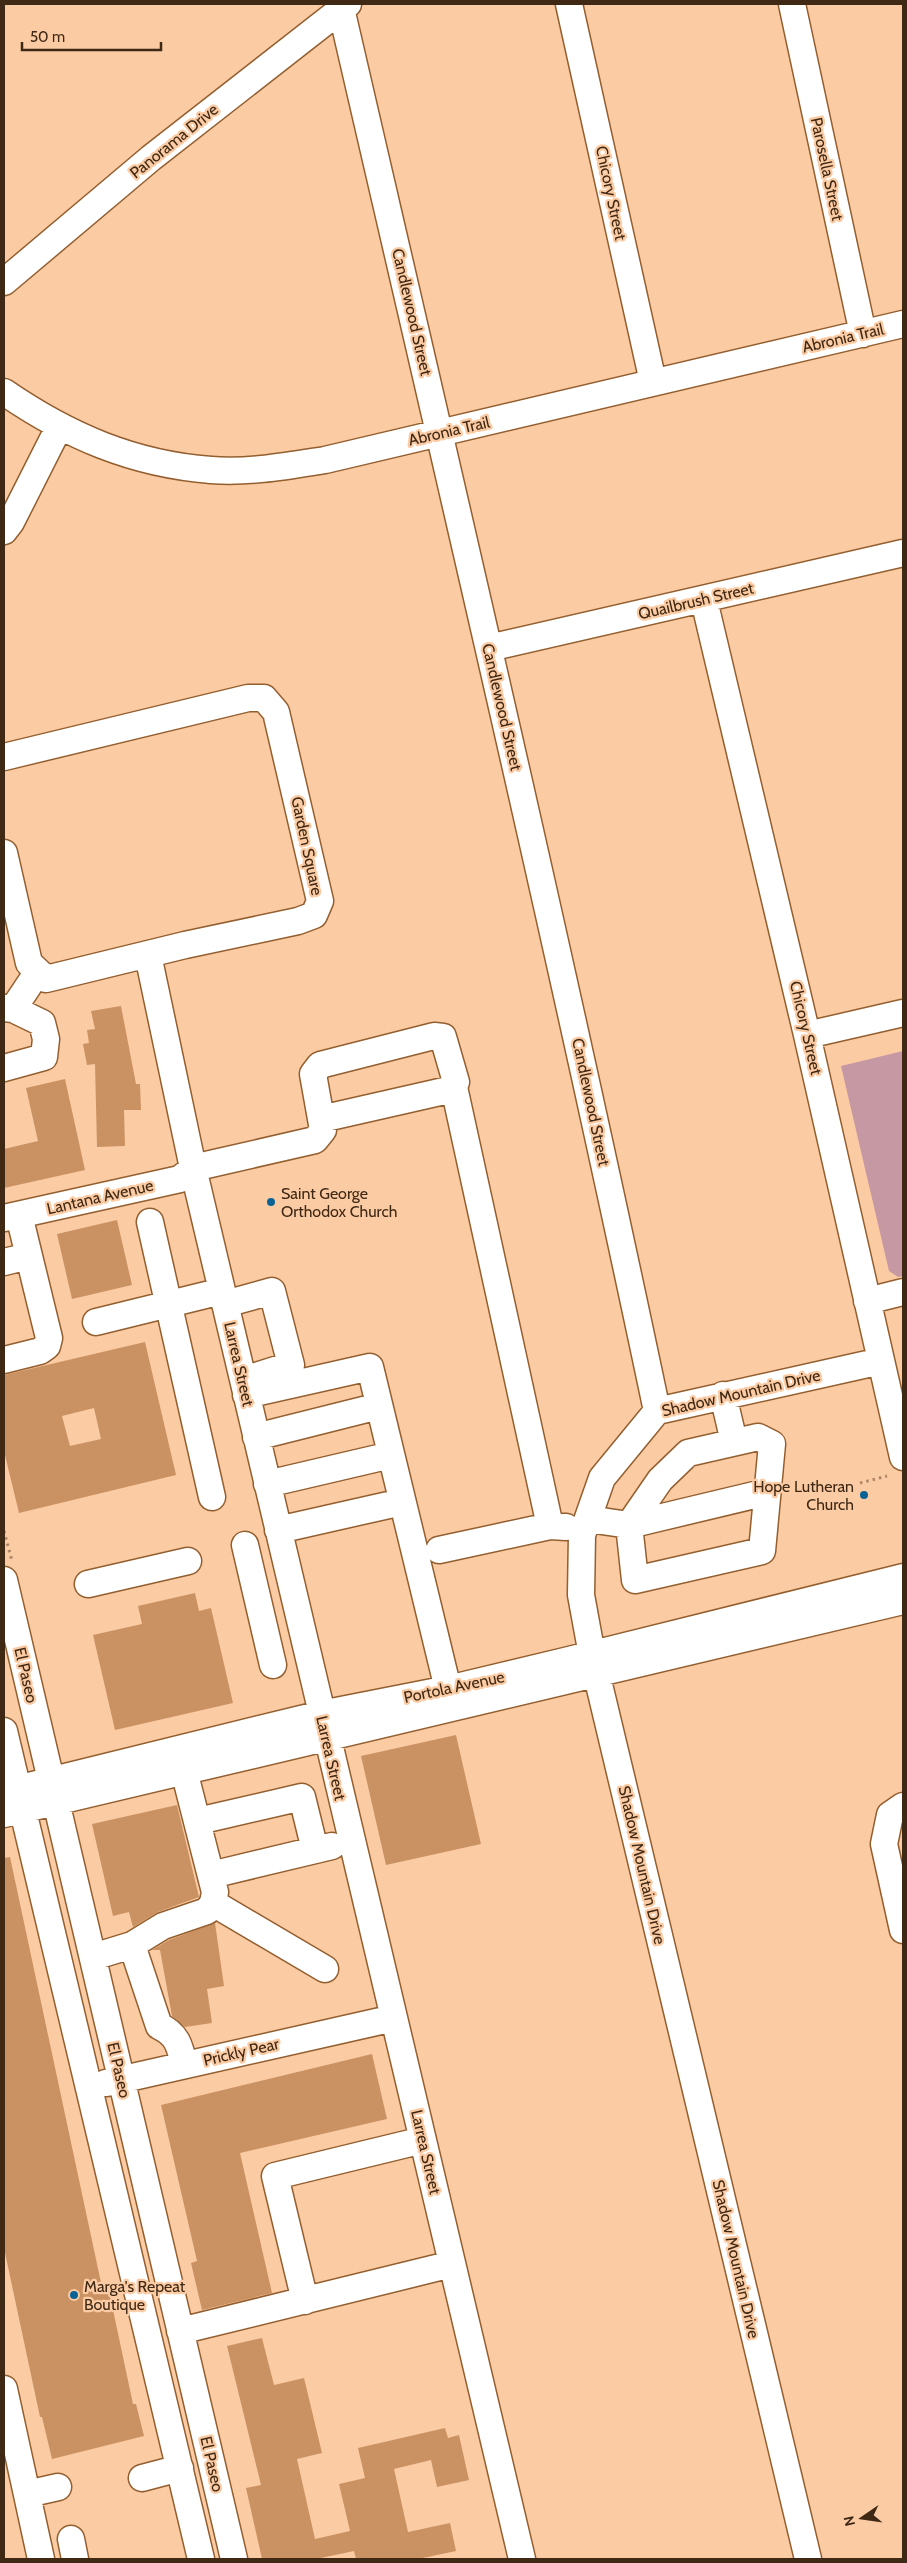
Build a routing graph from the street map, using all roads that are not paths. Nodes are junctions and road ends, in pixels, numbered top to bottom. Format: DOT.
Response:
graph roads {
  1 [pos="570,4"];
  2 [pos="792,4"];
  3 [pos="343,5"];
  4 [pos="4,282"];
  5 [pos="903,324"];
  6 [pos="862,334"];
  7 [pos="653,382"];
  8 [pos="4,392"];
  9 [pos="59,427"];
  10 [pos="440,433"];
  11 [pos="4,531"];
  12 [pos="903,554"];
  13 [pos="704,600"];
  14 [pos="488,648"];
  15 [pos="4,757"];
  16 [pos="4,853"];
  17 [pos="148,955"];
  18 [pos="38,973"];
  19 [pos="8,1009"];
  20 [pos="903,1013"];
  21 [pos="807,1034"];
  22 [pos="4,1068"];
  23 [pos="454,1086"];
  24 [pos="321,1119"];
  25 [pos="193,1168"];
  26 [pos="11,1216"];
  27 [pos="150,1222"];
  28 [pos="29,1256"];
  29 [pos="4,1262"];
  30 [pos="903,1292"];
  31 [pos="223,1297"];
  32 [pos="867,1301"];
  33 [pos="169,1304"];
  34 [pos="96,1322"];
  35 [pos="4,1360"];
  36 [pos="881,1361"];
  37 [pos="244,1388"];
  38 [pos="723,1395"];
  39 [pos="379,1406"];
  40 [pos="657,1411"];
  41 [pos="898,1415"];
  42 [pos="256,1437"];
  43 [pos="734,1442"];
  44 [pos="391,1455"];
  45 [pos="895,1466"];
  46 [pos="267,1484"];
  47 [pos="767,1492"];
  48 [pos="212,1497"];
  49 [pos="402,1502"];
  50 [pos="629,1525"];
  51 [pos="550,1526"];
  52 [pos="585,1527"];
  53 [pos="278,1530"];
  54 [pos="240,1546"];
  55 [pos="439,1550"];
  56 [pos="188,1561"];
  57 [pos="903,1577"];
  58 [pos="4,1580"];
  59 [pos="88,1584"];
  60 [pos="903,1601"];
  61 [pos="594,1664"];
  62 [pos="268,1666"];
  63 [pos="448,1689"];
  64 [pos="323,1726"];
  65 [pos="4,1731"];
  66 [pos="178,1757"];
  67 [pos="28,1798"];
  68 [pos="903,1806"];
  69 [pos="198,1821"];
  70 [pos="351,1841"];
  71 [pos="315,1850"];
  72 [pos="211,1875"];
  73 [pos="213,1903"];
  74 [pos="903,1930"];
  75 [pos="132,1945"];
  76 [pos="93,1958"];
  77 [pos="325,1969"];
  78 [pos="394,2018"];
  79 [pos="182,2055"];
  80 [pos="121,2079"];
  81 [pos="88,2087"];
  82 [pos="423,2140"];
  83 [pos="452,2264"];
  84 [pos="305,2301"];
  85 [pos="180,2331"];
  86 [pos="4,2389"];
  87 [pos="180,2468"];
  88 [pos="142,2478"];
  89 [pos="58,2487"];
  90 [pos="27,2494"];
  91 [pos="41,2559"];
  92 [pos="201,2559"];
  93 [pos="234,2559"];
  94 [pos="522,2559"];
  95 [pos="808,2559"];
  1 -- 7 [label="street, Chicory Street"];
  2 -- 6 [label="street, Parosella Street"];
  3 -- 4 [label="street, Panorama Drive"];
  3 -- 10 [label="street, Candlewood Street"];
  5 -- 6 [label="street, Abronia Trail"];
  6 -- 7 [label="street, Abronia Trail"];
  7 -- 10 [label="street, Abronia Trail"];
  8 -- 9 [label="street, Abronia Trail"];
  9 -- 10 [label="street, Abronia Trail"];
  9 -- 11 [label="street"];
  10 -- 14 [label="street, Candlewood Street"];
  12 -- 13 [label="street, Quailbrush Street"];
  13 -- 14 [label="street, Quailbrush Street"];
  13 -- 21 [label="street, Chicory Street"];
  14 -- 40 [label="street, Candlewood Street"];
  15 -- 17 [label="street, Garden Square"];
  16 -- 18 [label="street"];
  17 -- 18 [label="street, Garden Square"];
  17 -- 25 [label="street, Larrea Street"];
  18 -- 19 [label="street"];
  19 -- 22 [label="street"];
  20 -- 21 [label="street"];
  21 -- 32 [label="street, Chicory Street"];
  23 -- 24 [label="street"];
  23 -- 24 [label="street"];
  23 -- 51 [label="street"];
  24 -- 25 [label="street, Lantana Avenue"];
  25 -- 26 [label="street, Lantana Avenue"];
  25 -- 31 [label="street, Larrea Street"];
  26 -- 28 [label="street"];
  27 -- 33 [label="street"];
  28 -- 29 [label="street"];
  28 -- 35 [label="street"];
  30 -- 32 [label="street"];
  31 -- 33 [label="street"];
  31 -- 37 [label="street, Larrea Street"];
  31 -- 37 [label="street"];
  32 -- 36 [label="street, Chicory Street"];
  33 -- 34 [label="street"];
  33 -- 48 [label="street"];
  36 -- 38 [label="street, Shadow Mountain Drive"];
  36 -- 41 [label="street, Chicory Street"];
  37 -- 39 [label="street"];
  37 -- 42 [label="street, Larrea Street"];
  38 -- 40 [label="street, Shadow Mountain Drive"];
  38 -- 43 [label="street"];
  39 -- 42 [label="street"];
  39 -- 44 [label="street"];
  40 -- 52 [label="street, Shadow Mountain Drive"];
  41 -- 45 [label="street, Chicory Street"];
  42 -- 46 [label="street, Larrea Street"];
  43 -- 47 [label="street"];
  43 -- 50 [label="street"];
  44 -- 46 [label="street"];
  44 -- 49 [label="street"];
  46 -- 53 [label="street, Larrea Street"];
  47 -- 50 [label="street"];
  47 -- 50 [label="street"];
  49 -- 53 [label="street"];
  49 -- 63 [label="street"];
  50 -- 52 [label="street"];
  51 -- 52 [label="street"];
  51 -- 55 [label="street"];
  52 -- 61 [label="street, Shadow Mountain Drive"];
  53 -- 64 [label="street, Larrea Street"];
  54 -- 62 [label="street"];
  56 -- 59 [label="street"];
  57 -- 61 [label="street, Portola Avenue"];
  58 -- 67 [label="street, El Paseo"];
  60 -- 61 [label="street, Portola Avenue"];
  61 -- 63 [label="street, Portola Avenue"];
  61 -- 64 [label="street, Portola Avenue"];
  61 -- 95 [label="street, Shadow Mountain Drive"];
  63 -- 64 [label="street, Portola Avenue"];
  64 -- 66 [label="street, Portola Avenue"];
  64 -- 70 [label="street, Larrea Street"];
  65 -- 67 [label="street, El Paseo"];
  66 -- 67 [label="street, Portola Avenue"];
  66 -- 69 [label="street"];
  67 -- 76 [label="street, El Paseo"];
  67 -- 81 [label="street, El Paseo"];
  68 -- 74 [label="street"];
  69 -- 71 [label="street"];
  69 -- 72 [label="street"];
  70 -- 71 [label="street"];
  70 -- 78 [label="street, Larrea Street"];
  71 -- 72 [label="street"];
  72 -- 73 [label="street"];
  73 -- 75 [label="street"];
  73 -- 77 [label="street"];
  75 -- 76 [label="street"];
  75 -- 79 [label="street"];
  76 -- 80 [label="street, El Paseo"];
  78 -- 79 [label="street, Prickly Pear"];
  78 -- 82 [label="street, Larrea Street"];
  79 -- 80 [label="street, Prickly Pear"];
  80 -- 81 [label="street, Prickly Pear"];
  80 -- 85 [label="street, El Paseo"];
  81 -- 87 [label="street, El Paseo"];
  82 -- 83 [label="street, Larrea Street"];
  82 -- 84 [label="street"];
  83 -- 84 [label="street"];
  83 -- 94 [label="street, Larrea Street"];
  84 -- 85 [label="street"];
  85 -- 93 [label="street, El Paseo"];
  86 -- 90 [label="street"];
  87 -- 88 [label="street"];
  87 -- 92 [label="street, El Paseo"];
  89 -- 90 [label="street"];
  90 -- 91 [label="street"];
}
